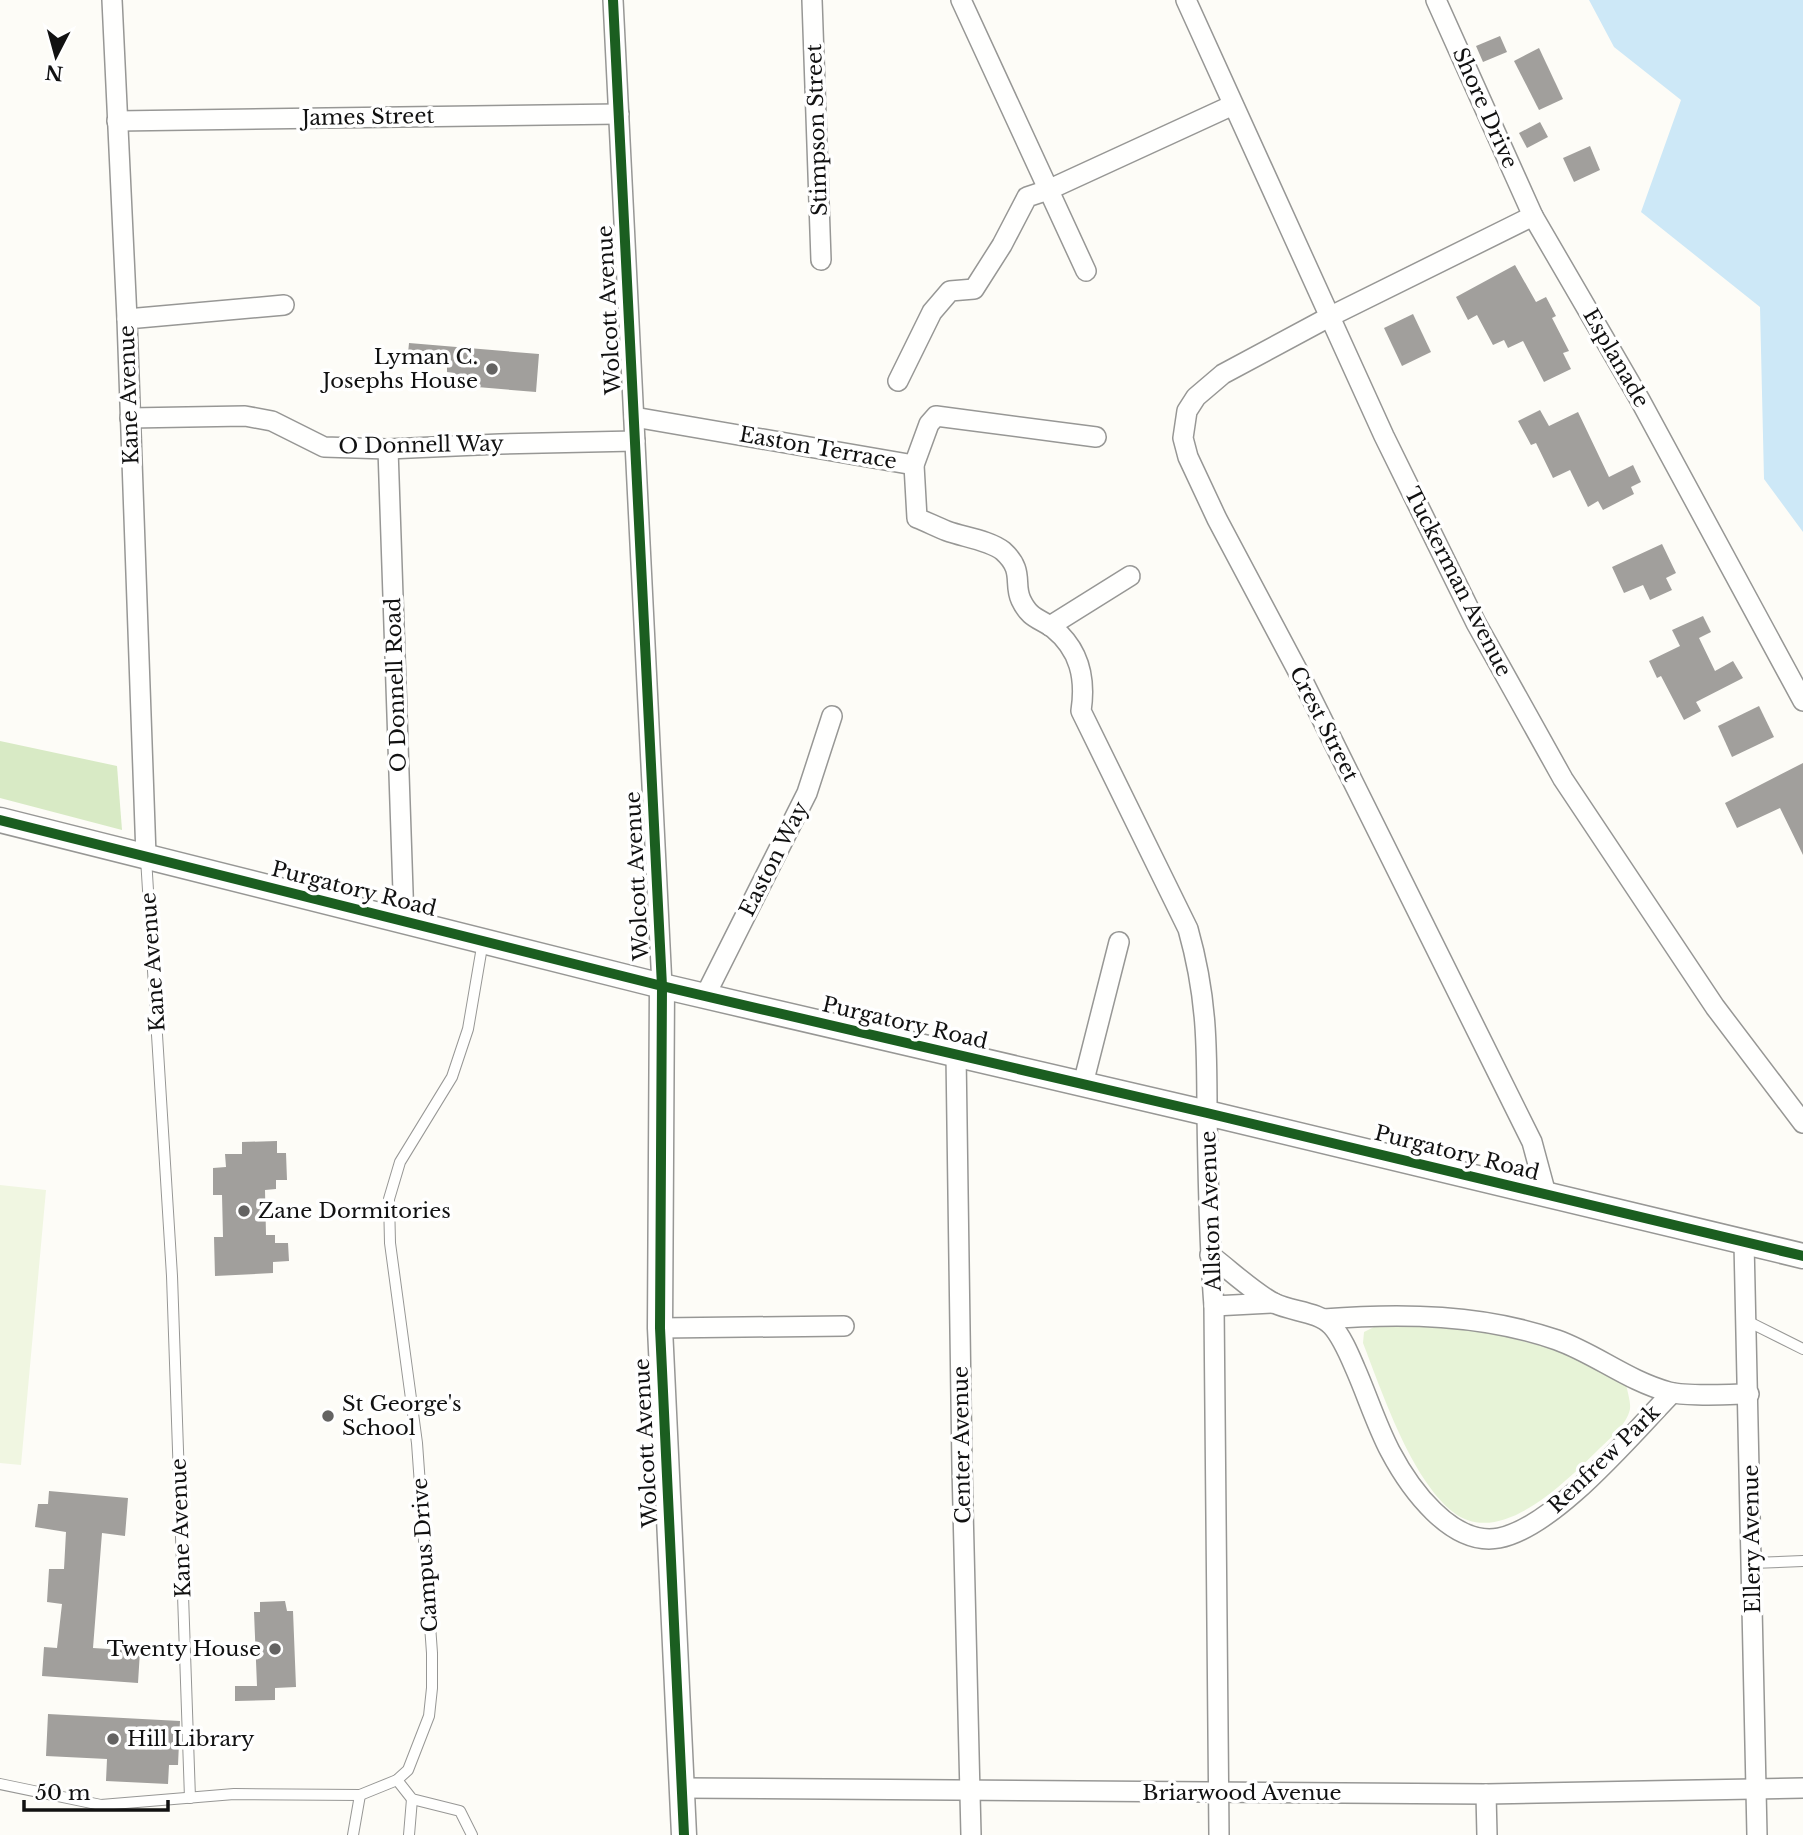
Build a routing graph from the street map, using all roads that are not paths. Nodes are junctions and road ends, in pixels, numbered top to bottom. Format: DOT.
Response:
graph roads {
  1 [pos="112,0"];
  2 [pos="613,0"];
  3 [pos="812,0"];
  4 [pos="961,0"];
  5 [pos="1186,0"];
  6 [pos="1436,0"];
  7 [pos="1233,105"];
  8 [pos="619,114"];
  9 [pos="117,121"];
  10 [pos="1048,190"];
  11 [pos="1533,216"];
  12 [pos="821,260"];
  13 [pos="1086,271"];
  14 [pos="284,305"];
  15 [pos="1331,316"];
  16 [pos="127,319"];
  17 [pos="898,381"];
  18 [pos="634,417"];
  19 [pos="130,418"];
  20 [pos="1096,437"];
  21 [pos="635,442"];
  22 [pos="388,449"];
  23 [pos="914,465"];
  24 [pos="1130,576"];
  25 [pos="1050,626"];
  26 [pos="1803,701"];
  27 [pos="832,716"];
  28 [pos="0,820"];
  29 [pos="146,856"];
  30 [pos="404,921"];
  31 [pos="483,941"];
  32 [pos="1119,942"];
  33 [pos="662,986"];
  34 [pos="705,996"];
  35 [pos="956,1054"];
  36 [pos="1083,1084"];
  37 [pos="1208,1112"];
  38 [pos="1803,1123"];
  39 [pos="1546,1194"];
  40 [pos="1744,1242"];
  41 [pos="1210,1255"];
  42 [pos="1803,1255"];
  43 [pos="1273,1303"];
  44 [pos="1214,1306"];
  45 [pos="1324,1319"];
  46 [pos="1747,1321"];
  47 [pos="845,1326"];
  48 [pos="660,1328"];
  49 [pos="1803,1349"];
  50 [pos="1672,1393"];
  51 [pos="1749,1394"];
  52 [pos="1803,1561"];
  53 [pos="1752,1563"];
  54 [pos="397,1780"];
  55 [pos="0,1784"];
  56 [pos="682,1788"];
  57 [pos="1756,1788"];
  58 [pos="1803,1788"];
  59 [pos="970,1791"];
  60 [pos="1218,1793"];
  61 [pos="1486,1794"];
  62 [pos="360,1795"];
  63 [pos="190,1798"];
  64 [pos="412,1800"];
  65 [pos="353,1835"];
  66 [pos="409,1835"];
  67 [pos="472,1835"];
  68 [pos="684,1835"];
  69 [pos="971,1835"];
  70 [pos="1219,1835"];
  71 [pos="1487,1835"];
  72 [pos="1757,1835"];
  1 -- 9 [label="street, Kane Avenue"];
  2 -- 8 [label="street, Wolcott Avenue"];
  3 -- 12 [label="street, Stimpson Street"];
  4 -- 10 [label="street"];
  5 -- 7 [label="street, Tuckerman Avenue"];
  6 -- 11 [label="street, Shore Drive"];
  7 -- 10 [label="street"];
  7 -- 15 [label="street, Tuckerman Avenue"];
  8 -- 9 [label="street, James Street"];
  8 -- 18 [label="street, Wolcott Avenue"];
  9 -- 16 [label="street, Kane Avenue"];
  10 -- 13 [label="street"];
  10 -- 17 [label="street"];
  11 -- 15 [label="street"];
  11 -- 26 [label="street, Esplanade"];
  14 -- 16 [label="street"];
  15 -- 38 [label="street, Tuckerman Avenue"];
  15 -- 39 [label="street, Crest Street"];
  16 -- 19 [label="street, Kane Avenue"];
  18 -- 21 [label="street, Wolcott Avenue"];
  18 -- 23 [label="street, Easton Terrace"];
  19 -- 22 [label="street, O Donnell Way"];
  19 -- 29 [label="street, Kane Avenue"];
  20 -- 23 [label="street, Easton Terrace"];
  21 -- 22 [label="street, O Donnell Way"];
  21 -- 33 [label="street, Wolcott Avenue"];
  22 -- 30 [label="street, O Donnell Road"];
  23 -- 25 [label="street, Allston Avenue"];
  24 -- 25 [label="street"];
  25 -- 37 [label="street, Allston Avenue"];
  27 -- 34 [label="street, Easton Way"];
  28 -- 29 [label="street, Purgatory Road"];
  29 -- 30 [label="street, Purgatory Road"];
  29 -- 63 [label="lane, Kane Avenue"];
  30 -- 31 [label="street, Purgatory Road"];
  31 -- 33 [label="street, Purgatory Road"];
  31 -- 54 [label="lane, Campus Drive"];
  32 -- 36 [label="street"];
  33 -- 34 [label="street, Purgatory Road"];
  33 -- 48 [label="street, Wolcott Avenue"];
  34 -- 35 [label="street, Purgatory Road"];
  35 -- 36 [label="street, Purgatory Road"];
  35 -- 59 [label="street, Center Avenue"];
  36 -- 37 [label="street, Purgatory Road"];
  37 -- 39 [label="street, Purgatory Road"];
  37 -- 41 [label="street, Allston Avenue"];
  39 -- 40 [label="street, Purgatory Road"];
  40 -- 42 [label="street, Purgatory Road"];
  40 -- 46 [label="street, Ellery Avenue"];
  41 -- 43 [label="street, Renfrew Park"];
  41 -- 44 [label="street, Allston Avenue"];
  43 -- 44 [label="street, Renfrew Park"];
  43 -- 45 [label="street, Renfrew Park"];
  44 -- 60 [label="street, Allston Avenue"];
  45 -- 50 [label="street, Renfrew Park"];
  45 -- 50 [label="street, Renfrew Park"];
  46 -- 49 [label="lane"];
  46 -- 51 [label="street, Ellery Avenue"];
  47 -- 48 [label="street"];
  48 -- 56 [label="street, Wolcott Avenue"];
  50 -- 51 [label="street, Renfrew Park"];
  51 -- 53 [label="street, Ellery Avenue"];
  52 -- 53 [label="lane"];
  53 -- 57 [label="street, Ellery Avenue"];
  54 -- 62 [label="lane"];
  54 -- 64 [label="lane"];
  55 -- 63 [label="lane"];
  56 -- 59 [label="street, Briarwood Avenue"];
  56 -- 68 [label="street, Wolcott Avenue"];
  57 -- 58 [label="street, Briarwood Avenue"];
  57 -- 61 [label="street, Briarwood Avenue"];
  57 -- 72 [label="street, Ellery Avenue"];
  59 -- 60 [label="street, Briarwood Avenue"];
  59 -- 69 [label="street, Center Avenue"];
  60 -- 61 [label="street, Briarwood Avenue"];
  60 -- 70 [label="street, Allston Avenue"];
  61 -- 71 [label="street"];
  62 -- 63 [label="lane"];
  62 -- 65 [label="lane"];
  64 -- 66 [label="lane"];
  64 -- 67 [label="lane"];
}
